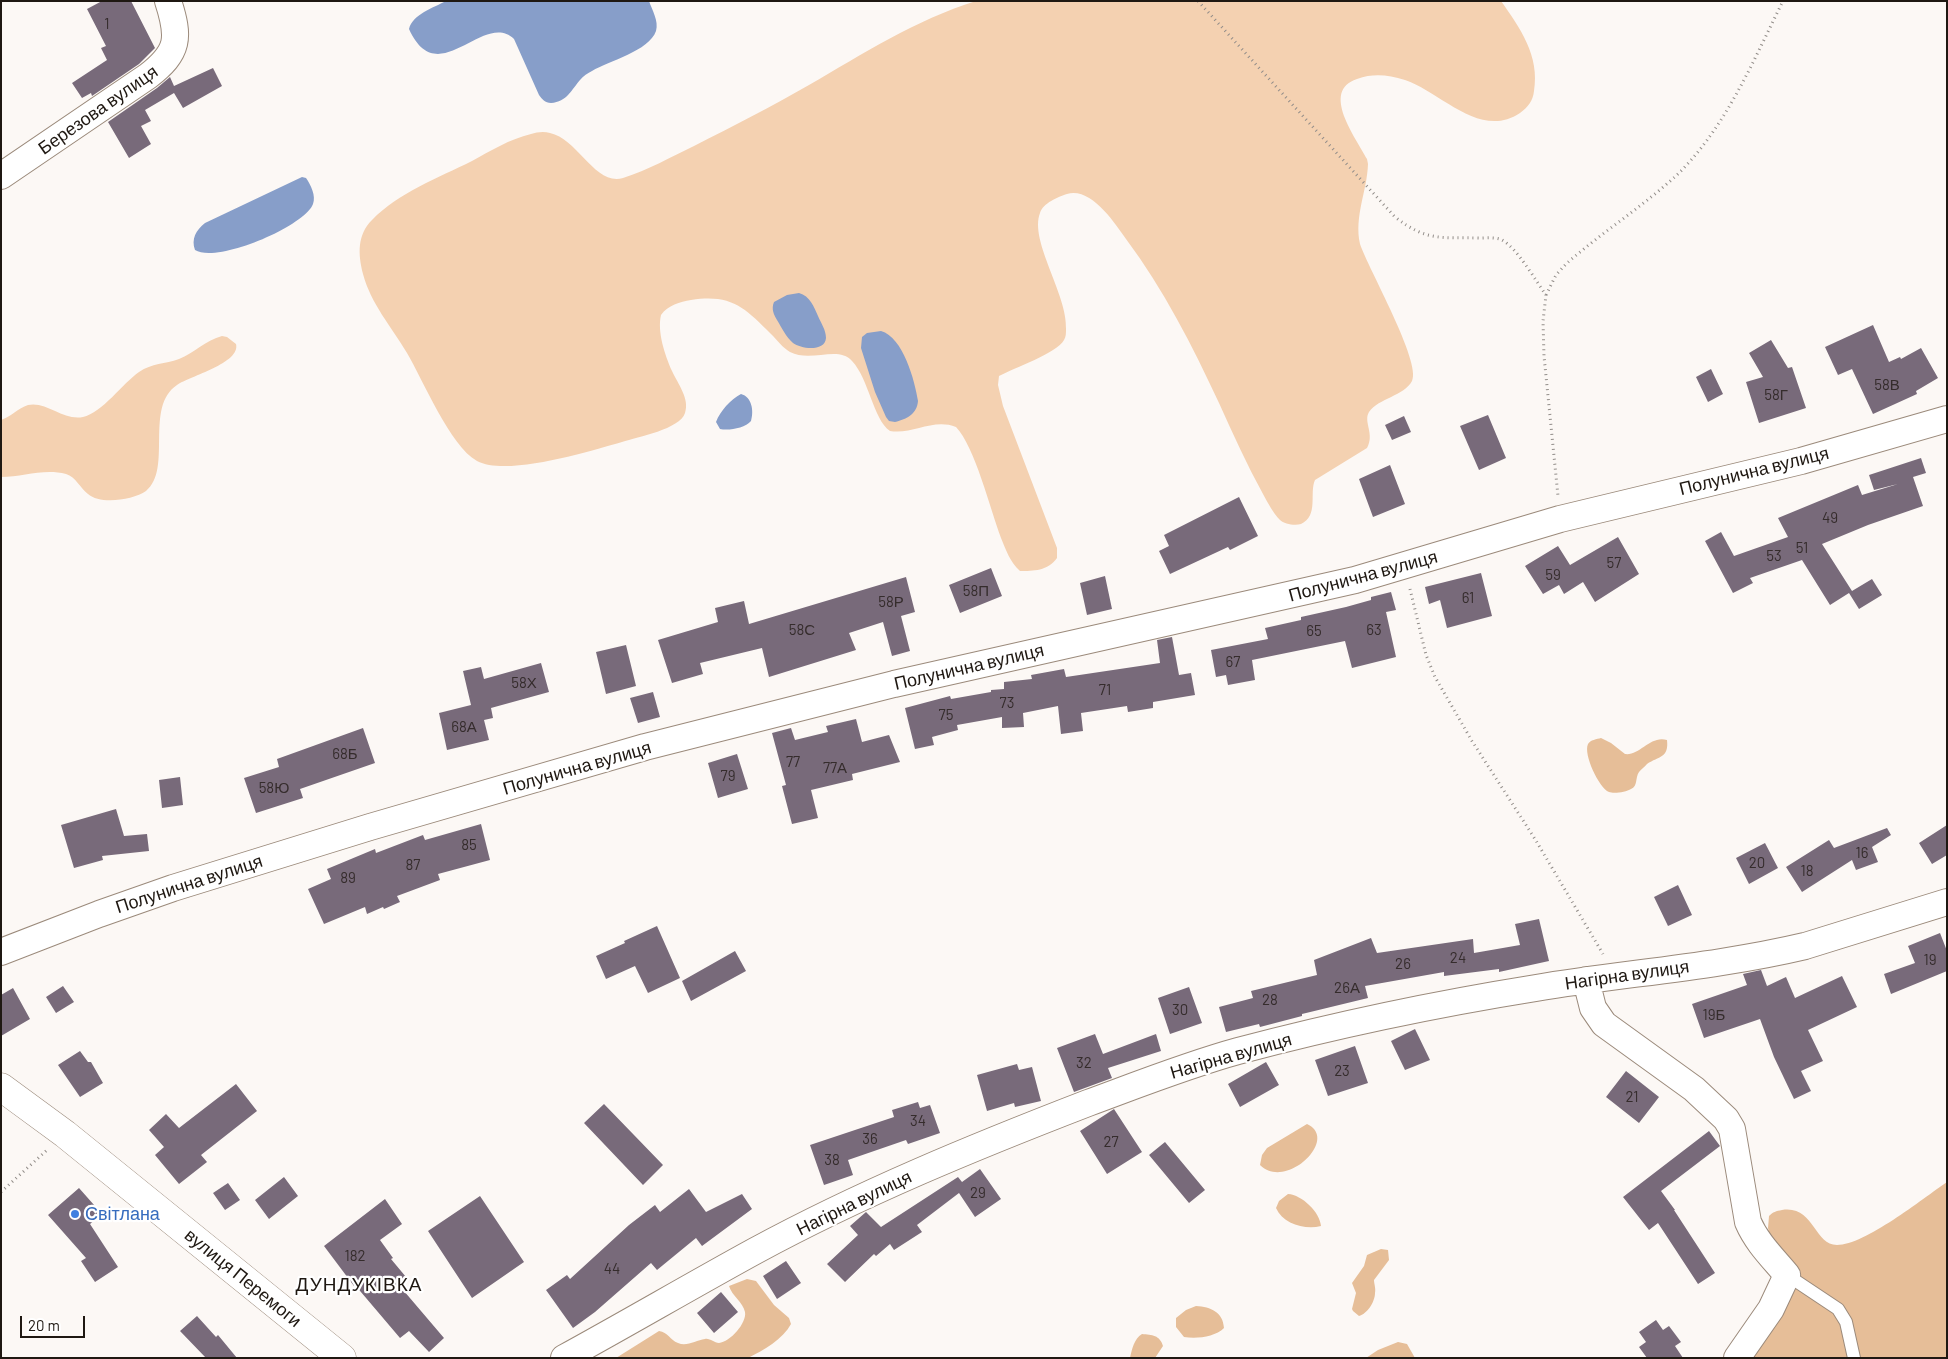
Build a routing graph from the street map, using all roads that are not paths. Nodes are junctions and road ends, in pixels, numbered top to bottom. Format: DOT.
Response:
graph roads {
  1 [pos="168,1"];
  2 [pos="1,176"];
  3 [pos="1947,419"];
  4 [pos="1947,902"];
  5 [pos="1,952"];
  6 [pos="1586,980"];
  7 [pos="1,1087"];
  8 [pos="1787,1275"];
  9 [pos="342,1358"];
  10 [pos="564,1358"];
  11 [pos="1737,1358"];
  12 [pos="1854,1358"];
  1 -- 2 [label="street, Березова вулиця"];
  3 -- 5 [label="street, Полунична вулиця"];
  4 -- 6 [label="street, Нагірна вулиця"];
  6 -- 8 [label="street"];
  6 -- 10 [label="street, Нагірна вулиця"];
  7 -- 9 [label="street, вулиця Перемоги"];
  8 -- 11 [label="street"];
  8 -- 12 [label="lane"];
}
